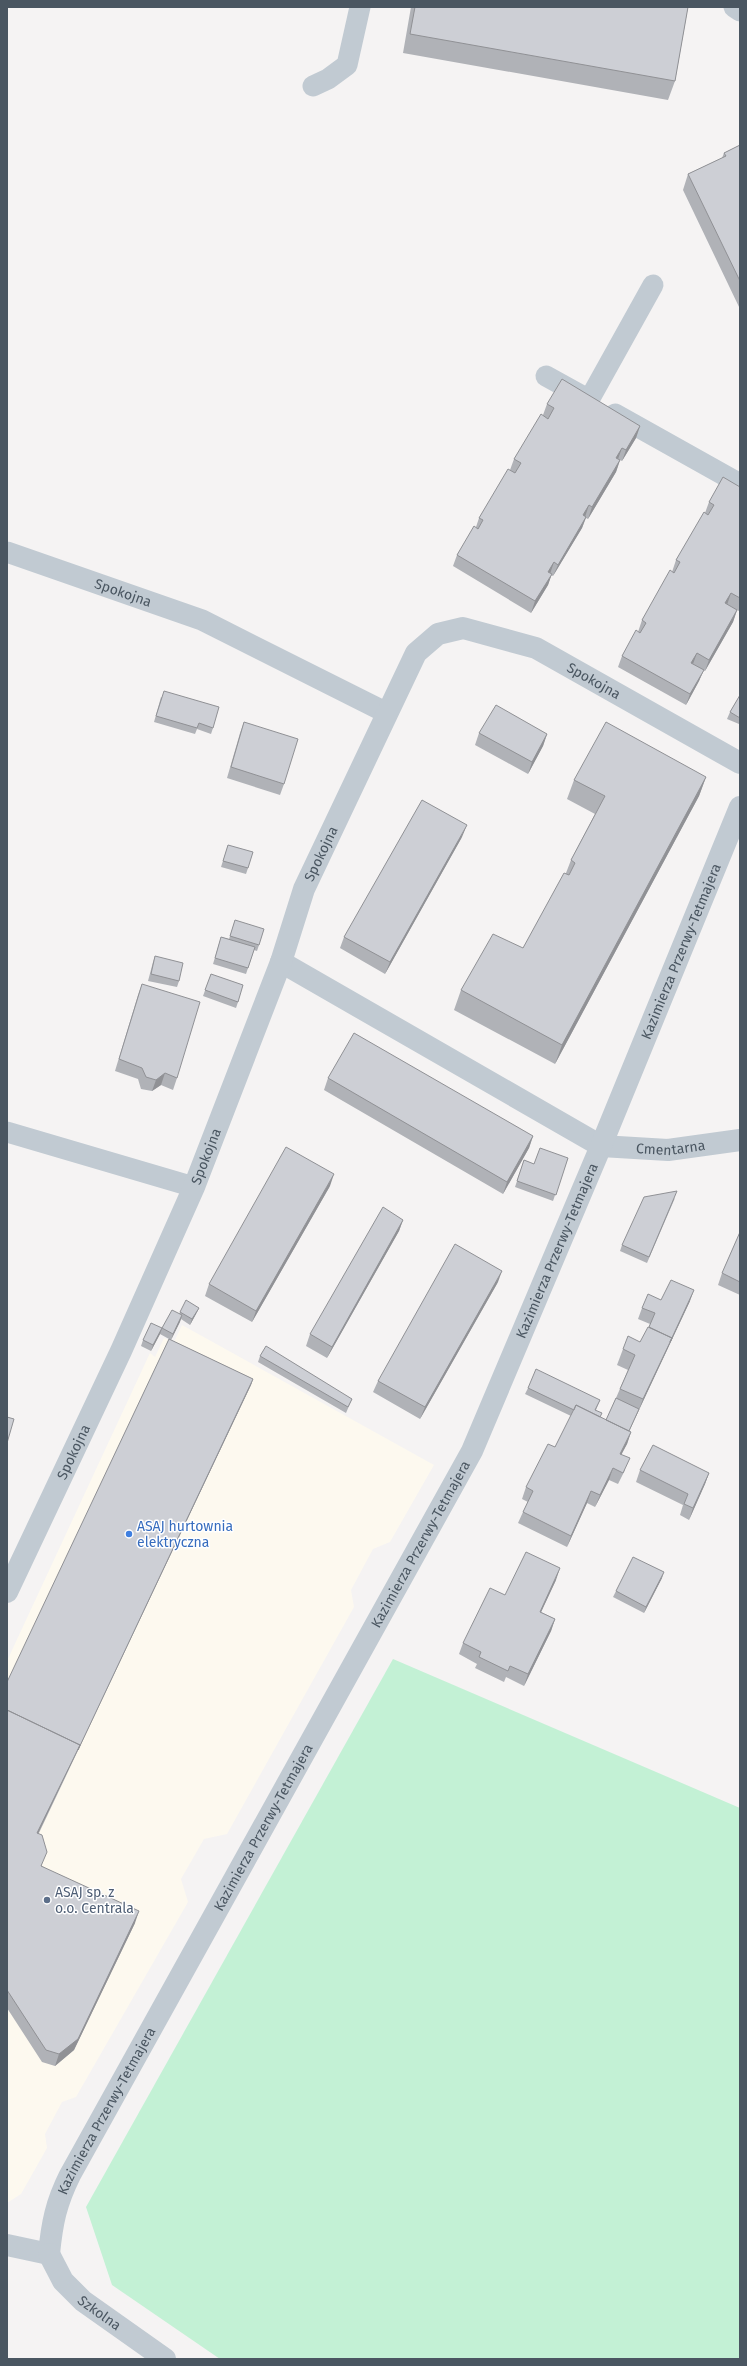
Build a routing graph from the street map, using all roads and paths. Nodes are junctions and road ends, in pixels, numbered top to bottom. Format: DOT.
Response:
graph roads {
  1 [pos="360,7"];
  2 [pos="734,7"];
  3 [pos="740,11"];
  4 [pos="313,86"];
  5 [pos="653,284"];
  6 [pos="546,376"];
  7 [pos="589,400"];
  8 [pos="740,484"];
  9 [pos="7,552"];
  10 [pos="386,713"];
  11 [pos="740,763"];
  12 [pos="740,807"];
  13 [pos="281,962"];
  14 [pos="7,1132"];
  15 [pos="740,1140"];
  16 [pos="601,1146"];
  17 [pos="194,1187"];
  18 [pos="7,1592"];
  19 [pos="7,2245"];
  20 [pos="49,2254"];
  21 [pos="165,2359"];
  1 -- 4 [label="lane"];
  2 -- 3 [label="lane"];
  5 -- 7 [label="lane"];
  6 -- 7 [label="lane"];
  7 -- 8 [label="lane"];
  9 -- 10 [label="lane, Spokojna"];
  10 -- 11 [label="street, Spokojna"];
  10 -- 13 [label="street, Spokojna"];
  12 -- 16 [label="street, Kazimierza Przerwy-Tetmajera"];
  13 -- 16 [label="street"];
  13 -- 17 [label="street, Spokojna"];
  14 -- 17 [label="lane"];
  15 -- 16 [label="street, Cmentarna"];
  16 -- 20 [label="street, Kazimierza Przerwy-Tetmajera"];
  17 -- 18 [label="street, Spokojna"];
  19 -- 20 [label="street"];
  20 -- 21 [label="street, Szkolna"];
}
